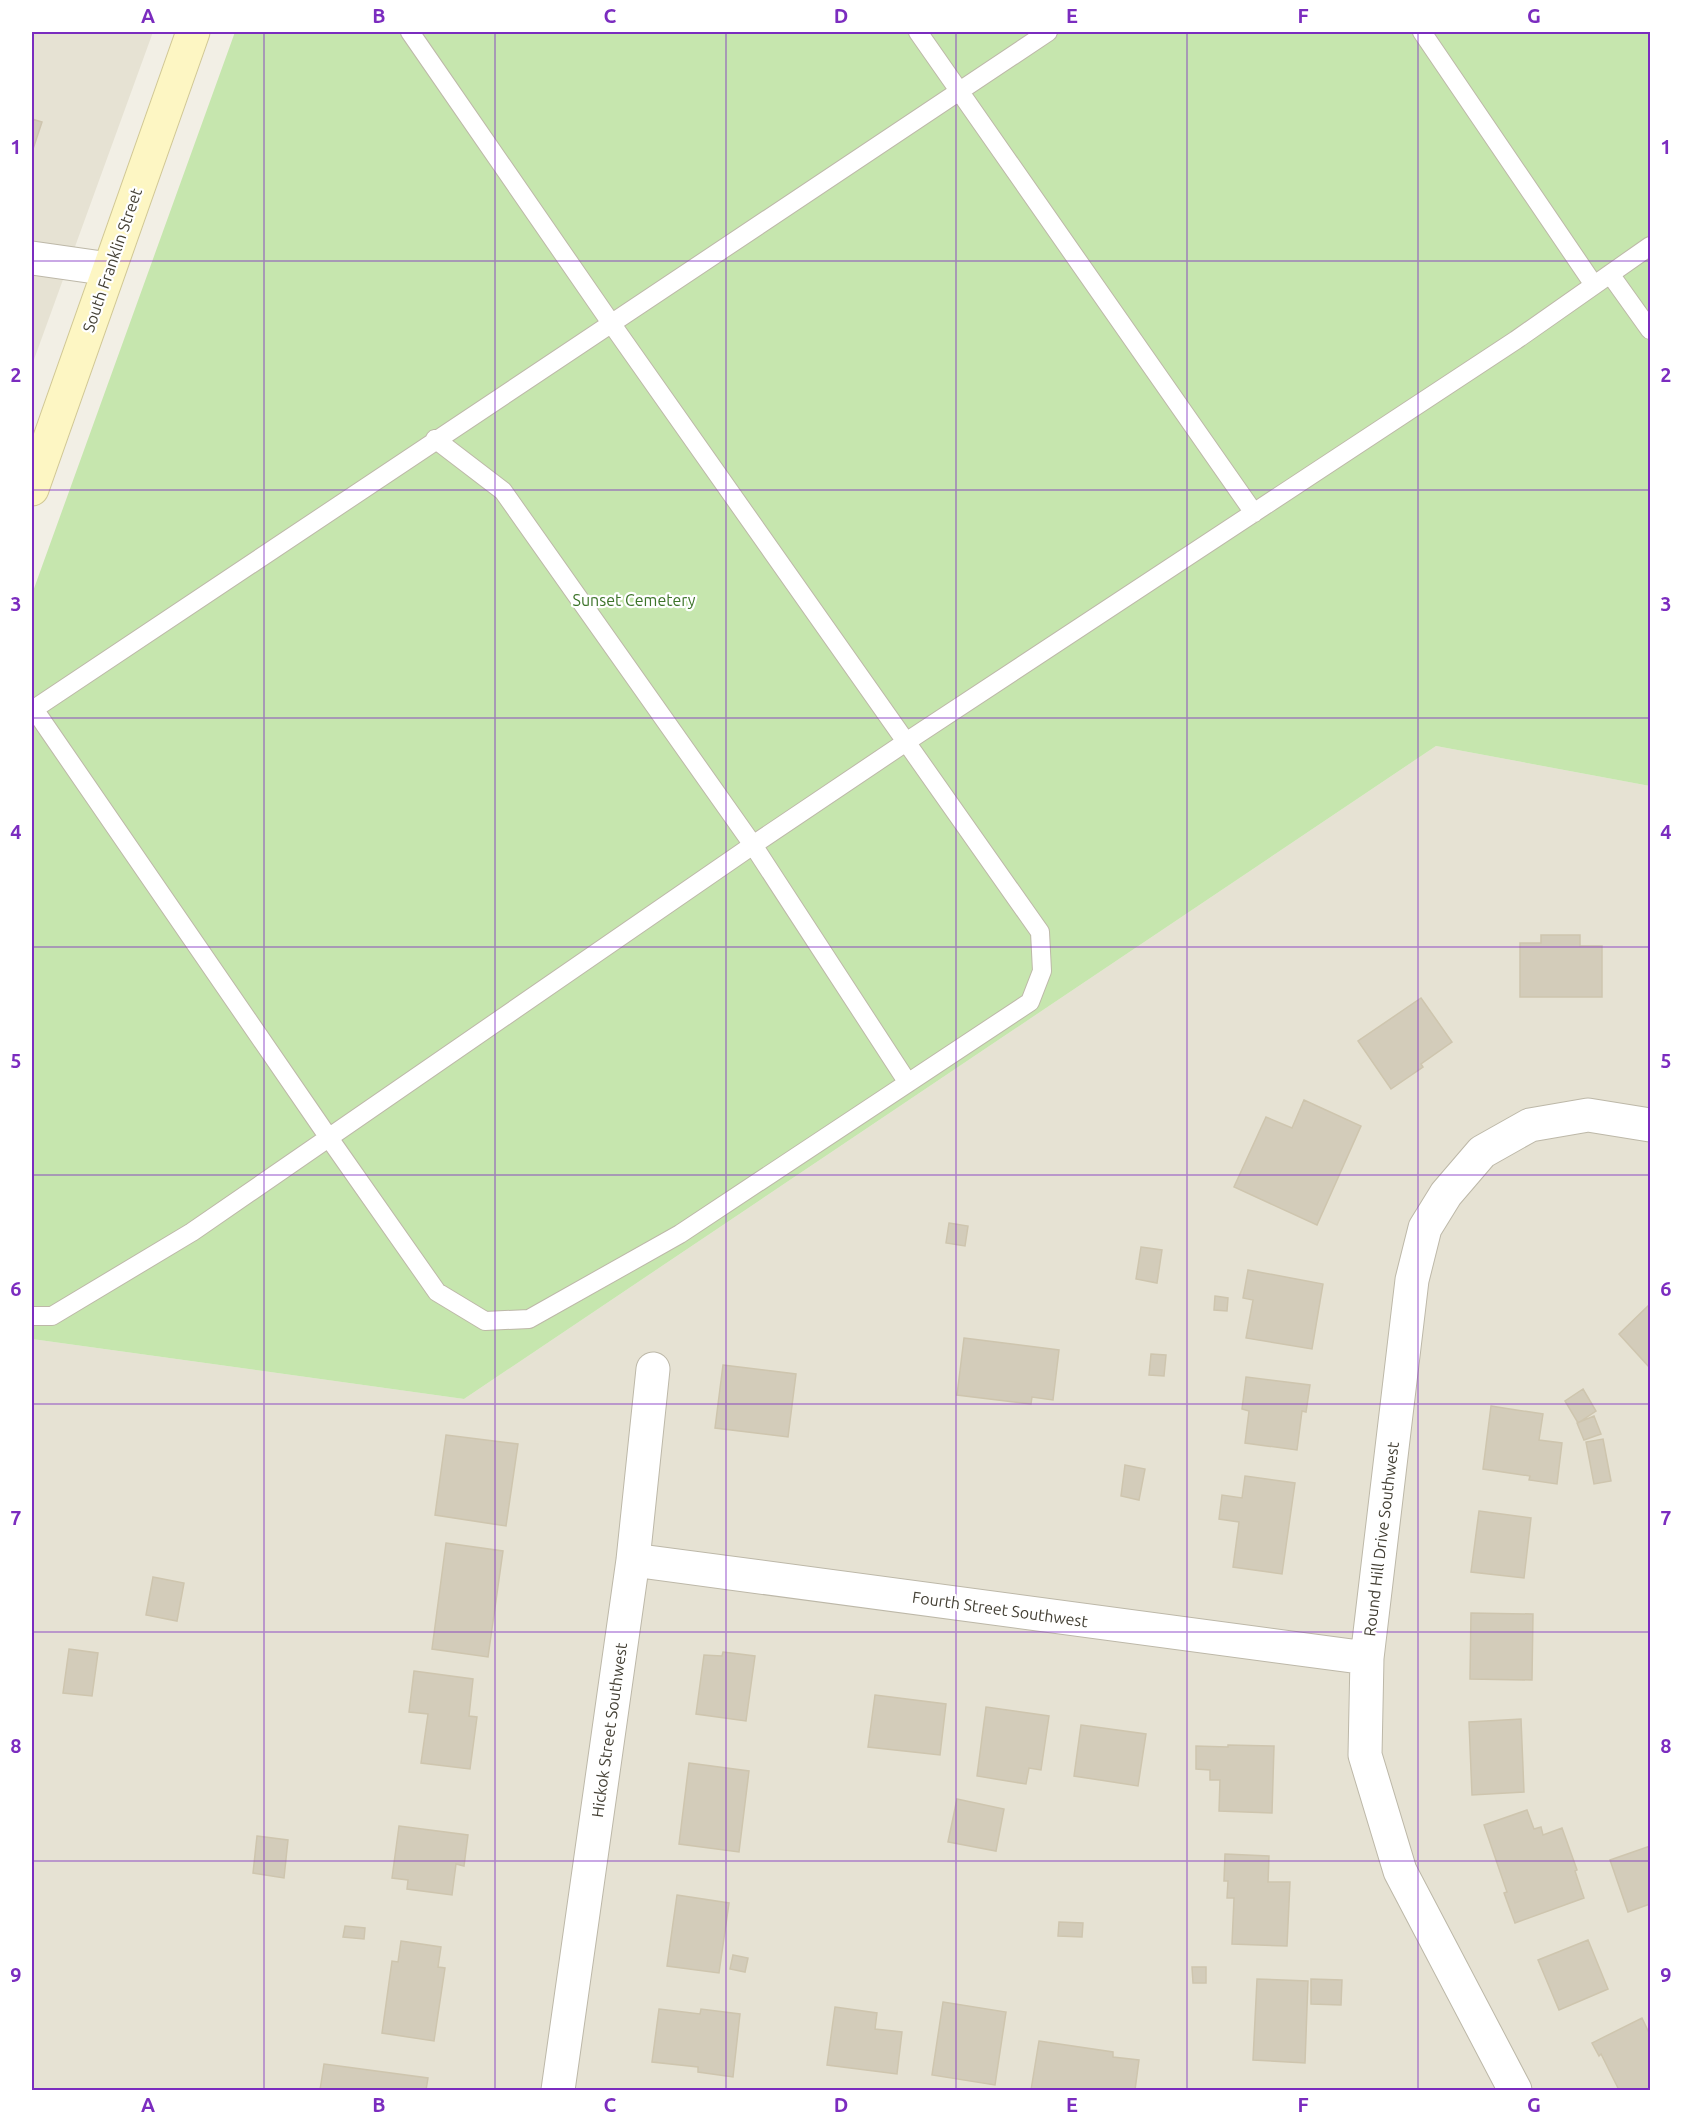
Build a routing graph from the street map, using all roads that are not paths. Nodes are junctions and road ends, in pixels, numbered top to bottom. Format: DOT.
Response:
graph roads {
  1 [pos="193,32"];
  2 [pos="410,32"];
  3 [pos="918,32"];
  4 [pos="1048,32"];
  5 [pos="1422,32"];
  6 [pos="959,91"];
  7 [pos="1650,246"];
  8 [pos="32,258"];
  9 [pos="109,269"];
  10 [pos="1610,274"];
  11 [pos="1594,285"];
  12 [pos="611,323"];
  13 [pos="1650,330"];
  14 [pos="435,439"];
  15 [pos="32,489"];
  16 [pos="1254,513"];
  17 [pos="33,708"];
  18 [pos="906,742"];
  19 [pos="753,845"];
  20 [pos="908,1083"];
  21 [pos="1650,1125"];
  22 [pos="329,1138"];
  23 [pos="32,1316"];
  24 [pos="653,1369"];
  25 [pos="633,1560"];
  26 [pos="1367,1658"];
  27 [pos="558,2091"];
  28 [pos="1515,2091"];
  1 -- 9 [label="main road, South Franklin Street"];
  2 -- 12 [label="lane"];
  3 -- 6 [label="lane"];
  4 -- 6 [label="lane"];
  5 -- 11 [label="lane"];
  6 -- 12 [label="lane"];
  6 -- 16 [label="lane"];
  7 -- 10 [label="lane"];
  8 -- 9 [label="street"];
  9 -- 15 [label="main road, South Franklin Street"];
  10 -- 11 [label="lane"];
  10 -- 13 [label="lane"];
  11 -- 16 [label="lane"];
  12 -- 14 [label="lane"];
  12 -- 18 [label="lane"];
  14 -- 17 [label="lane"];
  14 -- 19 [label="lane"];
  16 -- 18 [label="lane"];
  17 -- 22 [label="lane"];
  18 -- 19 [label="lane"];
  18 -- 20 [label="lane"];
  19 -- 20 [label="lane"];
  19 -- 22 [label="lane"];
  20 -- 22 [label="lane"];
  21 -- 26 [label="street, Round Hill Drive Southwest"];
  22 -- 23 [label="lane"];
  24 -- 25 [label="street, Hickok Street Southwest"];
  25 -- 26 [label="street, Fourth Street Southwest"];
  25 -- 27 [label="street, Hickok Street Southwest"];
  26 -- 28 [label="street, Round Hill Drive Southwest"];
}
